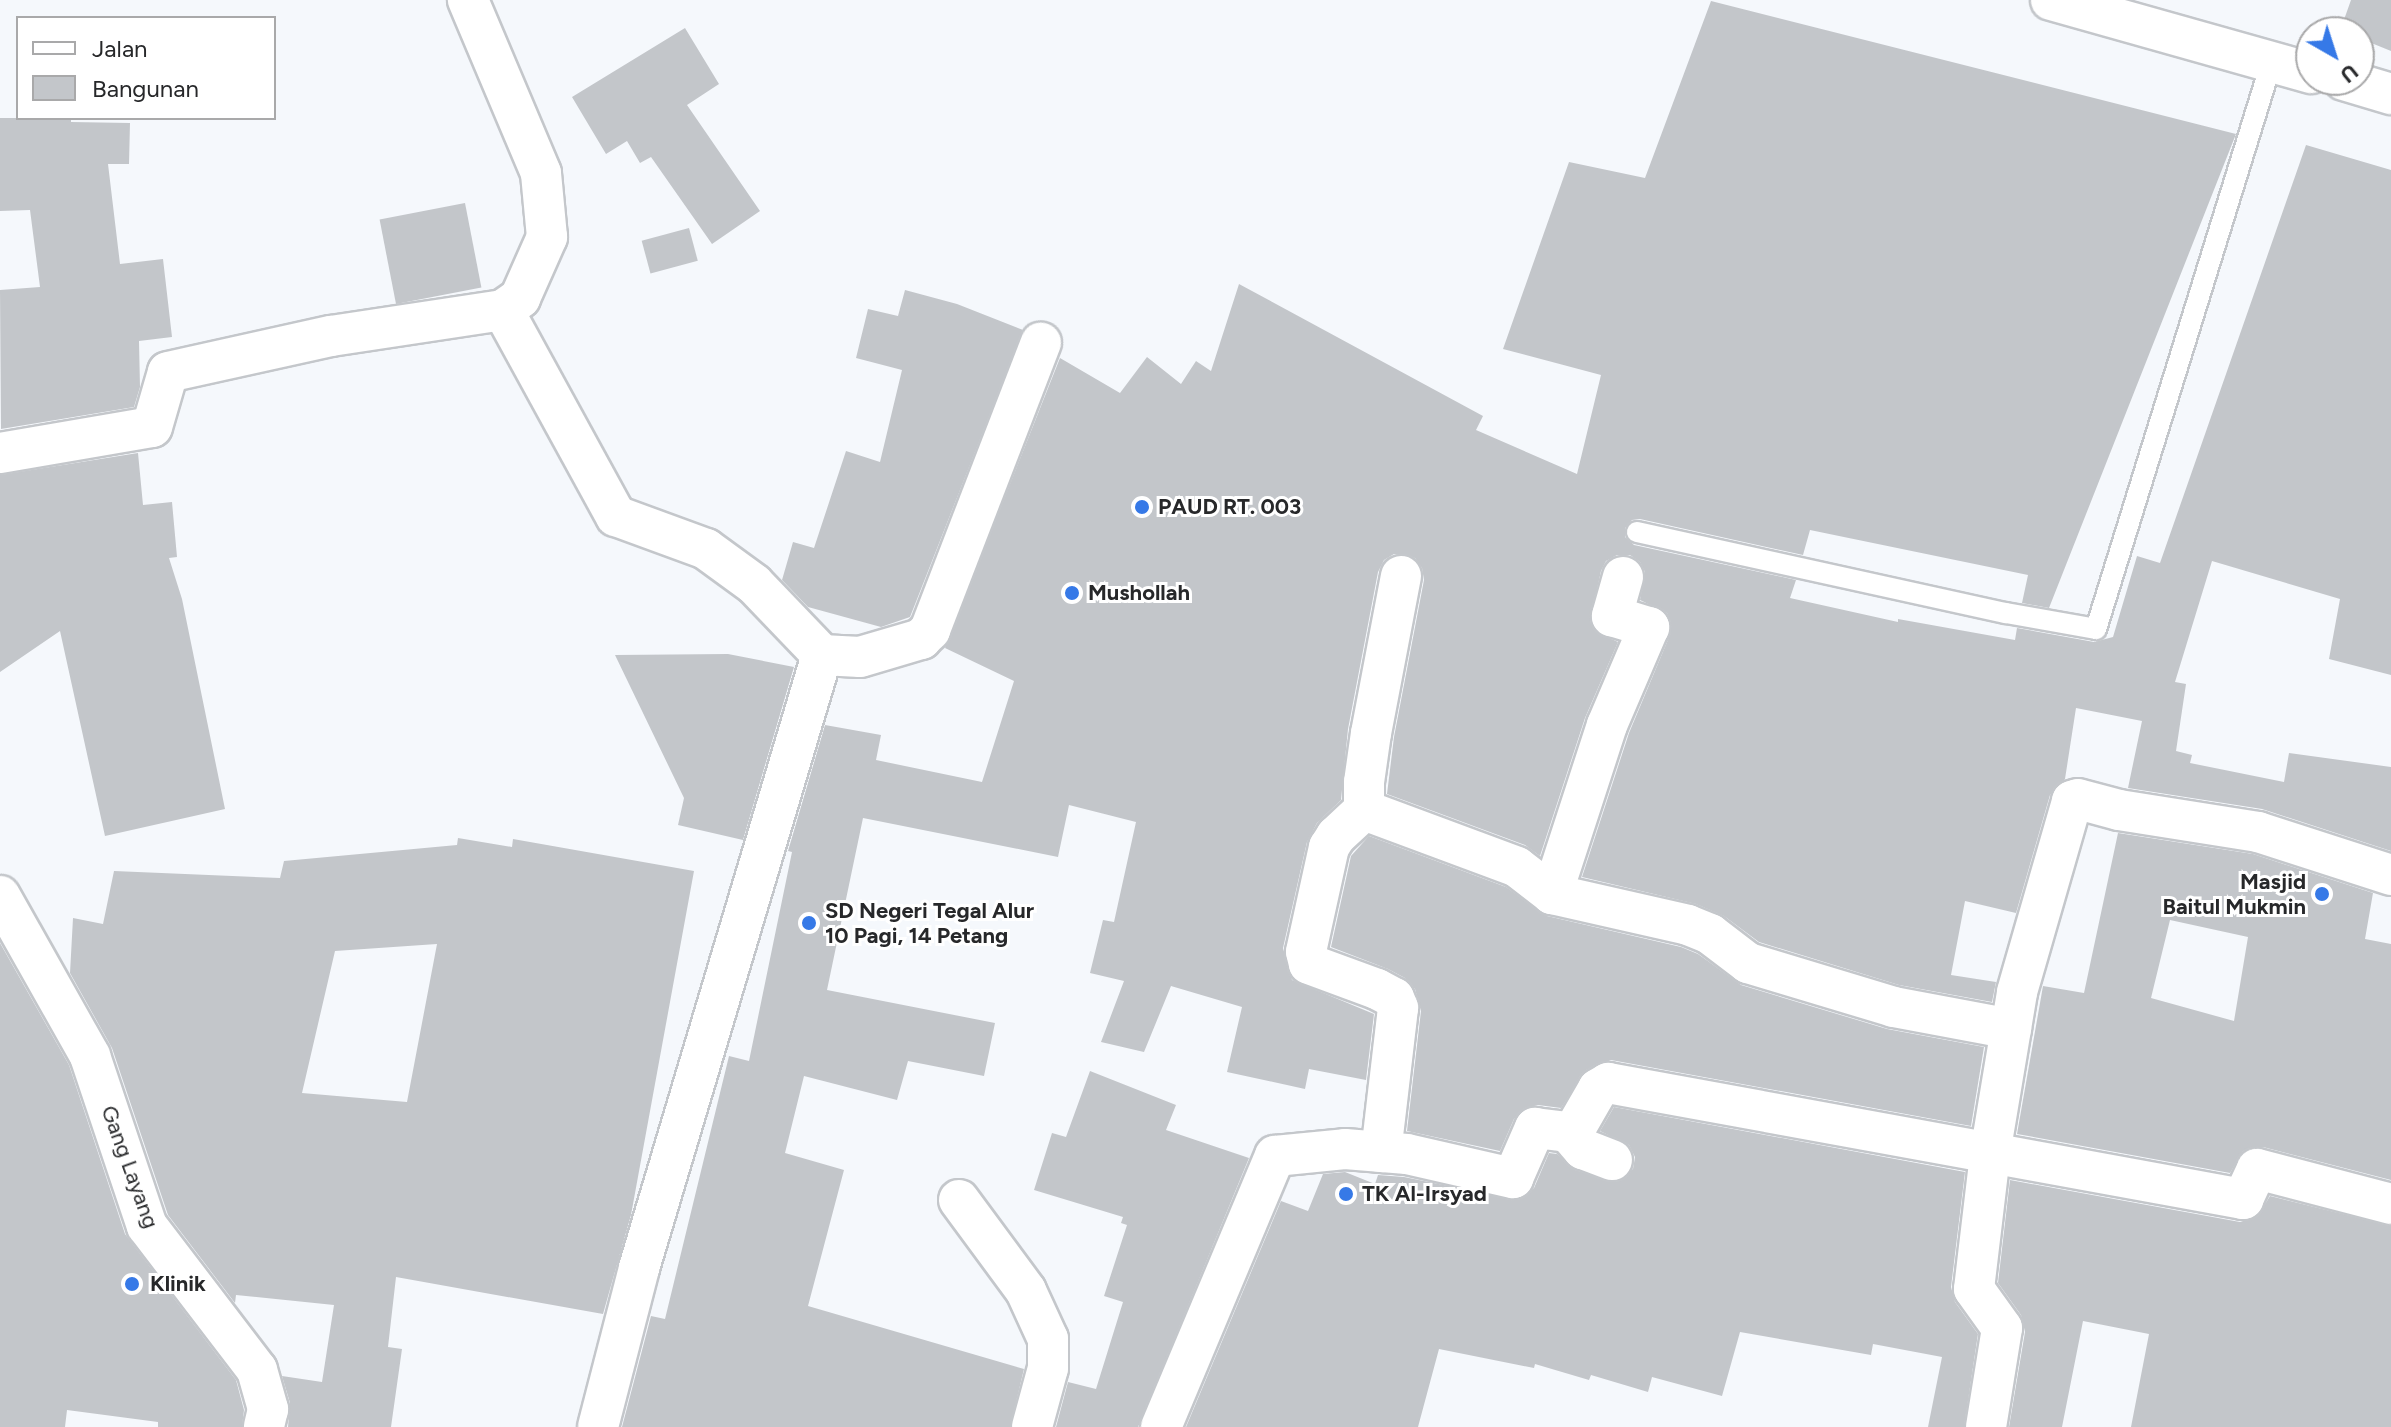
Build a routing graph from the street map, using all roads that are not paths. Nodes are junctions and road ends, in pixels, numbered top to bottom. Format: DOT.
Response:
graph roads {
  1 [pos="468,0"];
  2 [pos="2051,0"];
  3 [pos="2271,64"];
  4 [pos="2295,69"];
  5 [pos="503,310"];
  6 [pos="1041,343"];
  7 [pos="0,453"];
  8 [pos="1637,532"];
  9 [pos="1401,576"];
  10 [pos="1623,577"];
  11 [pos="822,655"];
  12 [pos="1364,810"];
  13 [pos="2391,875"];
  14 [pos="1552,894"];
  15 [pos="0,896"];
  16 [pos="2011,1029"];
  17 [pos="1568,1132"];
  18 [pos="1381,1152"];
  19 [pos="1990,1154"];
  20 [pos="1612,1160"];
  21 [pos="959,1200"];
  22 [pos="2391,1204"];
  23 [pos="264,1427"];
  24 [pos="598,1427"];
  25 [pos="1032,1427"];
  26 [pos="1161,1427"];
  27 [pos="1986,1427"];
  1 -- 5 [label="street"];
  2 -- 3 [label="street"];
  3 -- 4 [label="street"];
  3 -- 8 [label="lane"];
  5 -- 7 [label="street"];
  5 -- 11 [label="street"];
  6 -- 11 [label="street"];
  9 -- 12 [label="street"];
  10 -- 14 [label="street"];
  11 -- 24 [label="street"];
  12 -- 14 [label="street"];
  12 -- 18 [label="street"];
  13 -- 16 [label="street"];
  14 -- 16 [label="street"];
  15 -- 23 [label="street, Gang Layang"];
  16 -- 19 [label="street"];
  17 -- 18 [label="street"];
  17 -- 19 [label="street"];
  17 -- 20 [label="street"];
  18 -- 26 [label="street"];
  19 -- 22 [label="street"];
  19 -- 27 [label="street"];
  21 -- 25 [label="street"];
}
